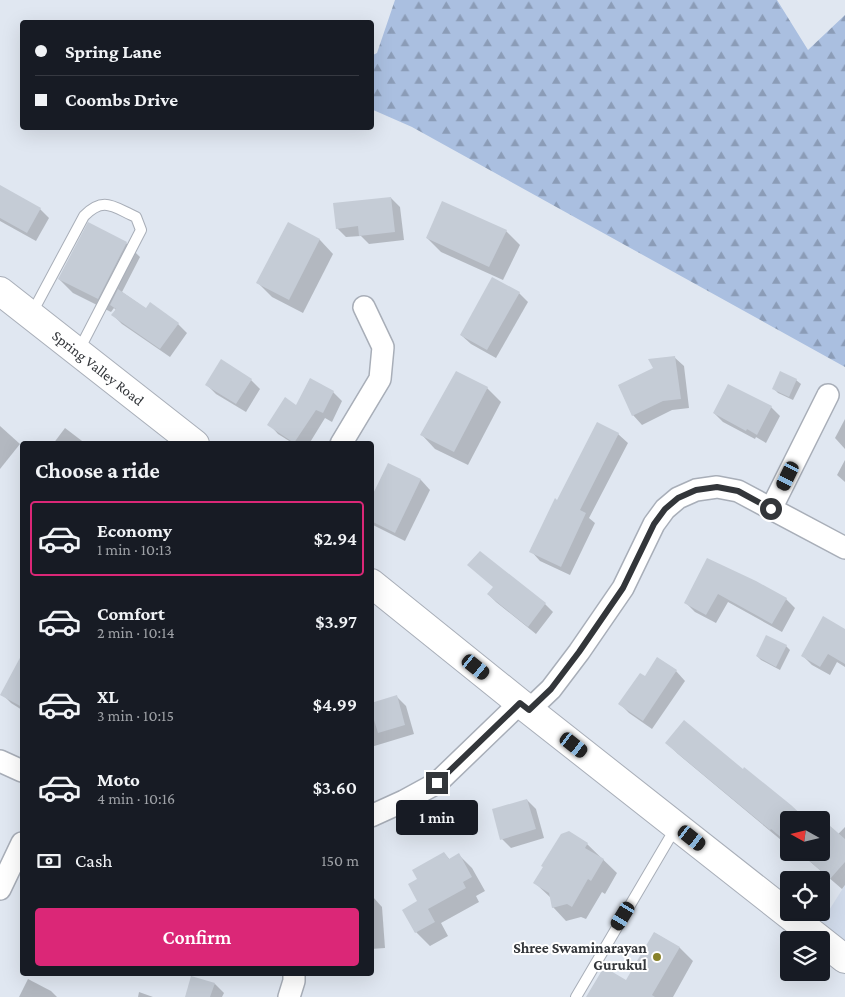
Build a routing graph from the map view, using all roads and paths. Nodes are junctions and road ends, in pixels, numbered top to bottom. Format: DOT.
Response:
graph roads {
  1 [pos="0,291"];
  2 [pos="364,308"];
  3 [pos="30,316"];
  4 [pos="78,353"];
  5 [pos="828,395"];
  6 [pos="191,441"];
  7 [pos="343,441"];
  8 [pos="771,509"];
  9 [pos="845,548"];
  10 [pos="374,584"];
  11 [pos="525,706"];
  12 [pos="0,761"];
  13 [pos="20,770"];
  14 [pos="374,814"];
  15 [pos="677,826"];
  16 [pos="20,848"];
  17 [pos="0,889"];
  18 [pos="845,959"];
  19 [pos="294,976"];
  20 [pos="289,997"];
  21 [pos="576,997"];
  1 -- 3 [label="street, Spring Valley Road"];
  2 -- 7 [label="street"];
  3 -- 4 [label="street, Spring Valley Road"];
  3 -- 4 [label="lane"];
  4 -- 6 [label="street, Spring Valley Road"];
  5 -- 8 [label="street"];
  8 -- 9 [label="street"];
  8 -- 11 [label="street"];
  10 -- 11 [label="street"];
  11 -- 14 [label="street"];
  11 -- 15 [label="street"];
  12 -- 13 [label="street"];
  15 -- 18 [label="street"];
  15 -- 21 [label="lane"];
  16 -- 17 [label="street"];
  19 -- 20 [label="street"];
}
